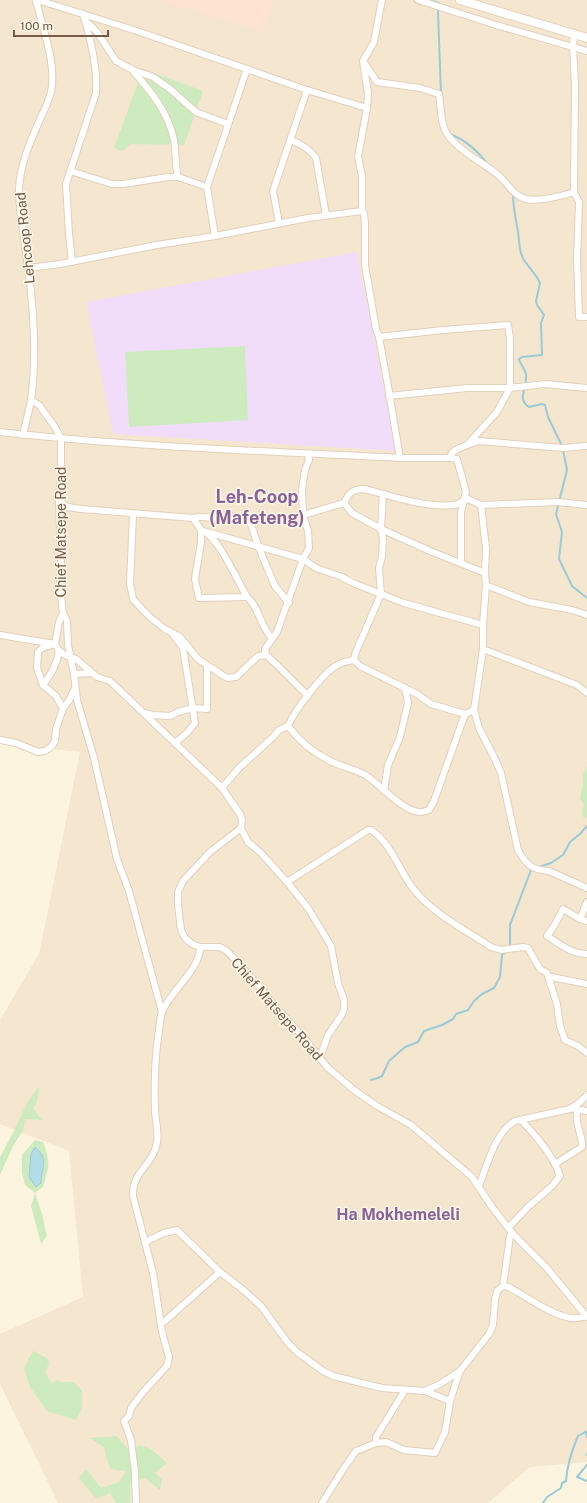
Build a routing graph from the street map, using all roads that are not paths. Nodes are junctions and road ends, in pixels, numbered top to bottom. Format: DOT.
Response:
graph roads {
  1 [pos="382,0"];
  2 [pos="418,0"];
  3 [pos="460,0"];
  4 [pos="36,1"];
  5 [pos="84,17"];
  6 [pos="574,34"];
  7 [pos="587,38"];
  8 [pos="573,47"];
  9 [pos="587,50"];
  10 [pos="363,61"];
  11 [pos="247,69"];
  12 [pos="133,70"];
  13 [pos="307,90"];
  14 [pos="367,108"];
  15 [pos="228,124"];
  16 [pos="291,140"];
  17 [pos="70,171"];
  18 [pos="178,177"];
  19 [pos="207,187"];
  20 [pos="574,192"];
  21 [pos="587,201"];
  22 [pos="579,202"];
  23 [pos="362,211"];
  24 [pos="326,215"];
  25 [pos="279,223"];
  26 [pos="215,236"];
  27 [pos="72,262"];
  28 [pos="29,268"];
  29 [pos="587,318"];
  30 [pos="379,337"];
  31 [pos="510,388"];
  32 [pos="587,388"];
  33 [pos="389,396"];
  34 [pos="31,400"];
  35 [pos="0,432"];
  36 [pos="23,435"];
  37 [pos="61,439"];
  38 [pos="467,445"];
  39 [pos="587,446"];
  40 [pos="308,454"];
  41 [pos="400,458"];
  42 [pos="450,458"];
  43 [pos="384,494"];
  44 [pos="464,500"];
  45 [pos="59,501"];
  46 [pos="344,503"];
  47 [pos="481,505"];
  48 [pos="587,505"];
  49 [pos="133,514"];
  50 [pos="303,515"];
  51 [pos="193,518"];
  52 [pos="381,529"];
  53 [pos="204,531"];
  54 [pos="258,546"];
  55 [pos="303,559"];
  56 [pos="461,563"];
  57 [pos="484,573"];
  58 [pos="486,584"];
  59 [pos="380,594"];
  60 [pos="247,598"];
  61 [pos="289,603"];
  62 [pos="63,613"];
  63 [pos="587,615"];
  64 [pos="483,625"];
  65 [pos="171,631"];
  66 [pos="0,635"];
  67 [pos="272,638"];
  68 [pos="55,644"];
  69 [pos="483,649"];
  70 [pos="59,651"];
  71 [pos="266,655"];
  72 [pos="70,658"];
  73 [pos="354,660"];
  74 [pos="207,665"];
  75 [pos="91,673"];
  76 [pos="74,674"];
  77 [pos="43,685"];
  78 [pos="75,687"];
  79 [pos="405,688"];
  80 [pos="587,693"];
  81 [pos="308,696"];
  82 [pos="193,708"];
  83 [pos="63,709"];
  84 [pos="474,710"];
  85 [pos="141,711"];
  86 [pos="465,714"];
  87 [pos="288,726"];
  88 [pos="0,740"];
  89 [pos="175,743"];
  90 [pos="222,788"];
  91 [pos="384,791"];
  92 [pos="241,828"];
  93 [pos="287,882"];
  94 [pos="587,888"];
  95 [pos="587,902"];
  96 [pos="580,919"];
  97 [pos="587,921"];
  98 [pos="200,947"];
  99 [pos="587,954"];
  100 [pos="549,978"];
  101 [pos="587,984"];
  102 [pos="162,1012"];
  103 [pos="587,1053"];
  104 [pos="319,1056"];
  105 [pos="587,1095"];
  106 [pos="570,1109"];
  107 [pos="578,1109"];
  108 [pos="587,1111"];
  109 [pos="521,1120"];
  110 [pos="555,1164"];
  111 [pos="479,1186"];
  112 [pos="508,1228"];
  113 [pos="513,1234"];
  114 [pos="145,1242"];
  115 [pos="220,1272"];
  116 [pos="503,1286"];
  117 [pos="586,1316"];
  118 [pos="161,1323"];
  119 [pos="460,1371"];
  120 [pos="405,1390"];
  121 [pos="425,1392"];
  122 [pos="450,1401"];
  123 [pos="376,1443"];
  124 [pos="136,1503"];
  125 [pos="322,1503"];
  1 -- 10 [label="street"];
  2 -- 8 [label="street"];
  3 -- 6 [label="main road"];
  4 -- 5 [label="street"];
  4 -- 28 [label="street, Lehcoop Road"];
  5 -- 11 [label="street"];
  5 -- 12 [label="street"];
  5 -- 17 [label="street"];
  6 -- 7 [label="main road"];
  6 -- 8 [label="street"];
  8 -- 9 [label="street"];
  8 -- 20 [label="street"];
  10 -- 14 [label="street"];
  10 -- 20 [label="street"];
  11 -- 13 [label="street"];
  11 -- 15 [label="street"];
  12 -- 15 [label="street"];
  12 -- 18 [label="street"];
  13 -- 14 [label="street"];
  13 -- 16 [label="street"];
  14 -- 23 [label="street"];
  15 -- 19 [label="street"];
  16 -- 24 [label="street"];
  16 -- 25 [label="street"];
  17 -- 18 [label="street"];
  17 -- 27 [label="street"];
  18 -- 19 [label="street"];
  19 -- 26 [label="street"];
  20 -- 22 [label="street"];
  21 -- 22 [label="street"];
  22 -- 29 [label="street"];
  23 -- 24 [label="street"];
  23 -- 30 [label="street"];
  24 -- 25 [label="street"];
  25 -- 26 [label="street"];
  26 -- 27 [label="street"];
  27 -- 28 [label="street"];
  28 -- 34 [label="street, Lehcoop Road"];
  30 -- 31 [label="street"];
  30 -- 33 [label="street"];
  31 -- 32 [label="street"];
  31 -- 33 [label="street"];
  31 -- 38 [label="street"];
  33 -- 41 [label="street"];
  34 -- 36 [label="street, Lehcoop Road"];
  34 -- 37 [label="street"];
  35 -- 36 [label="street"];
  36 -- 37 [label="street"];
  37 -- 40 [label="street"];
  37 -- 45 [label="street, Chief Matsepe Road"];
  38 -- 39 [label="street"];
  38 -- 42 [label="street"];
  40 -- 41 [label="street"];
  40 -- 50 [label="street"];
  41 -- 42 [label="street"];
  42 -- 44 [label="street"];
  43 -- 44 [label="street"];
  43 -- 46 [label="street"];
  43 -- 52 [label="street"];
  44 -- 47 [label="street"];
  44 -- 56 [label="street"];
  45 -- 49 [label="street"];
  45 -- 62 [label="street, Chief Matsepe Road"];
  46 -- 50 [label="street"];
  46 -- 52 [label="street"];
  47 -- 48 [label="street"];
  47 -- 57 [label="street"];
  49 -- 51 [label="street"];
  49 -- 65 [label="street"];
  50 -- 55 [label="street"];
  51 -- 53 [label="street"];
  51 -- 54 [label="street"];
  52 -- 56 [label="street"];
  52 -- 59 [label="street"];
  53 -- 54 [label="street"];
  53 -- 60 [label="street"];
  53 -- 60 [label="street"];
  54 -- 55 [label="street"];
  54 -- 61 [label="street"];
  55 -- 59 [label="street"];
  55 -- 61 [label="street"];
  56 -- 57 [label="street"];
  57 -- 58 [label="street"];
  58 -- 63 [label="street"];
  58 -- 64 [label="street"];
  59 -- 64 [label="street"];
  59 -- 73 [label="street"];
  60 -- 67 [label="street"];
  61 -- 67 [label="street"];
  62 -- 68 [label="street"];
  62 -- 72 [label="street, Chief Matsepe Road"];
  64 -- 69 [label="street"];
  65 -- 74 [label="street"];
  65 -- 82 [label="street"];
  66 -- 68 [label="street"];
  67 -- 71 [label="street"];
  68 -- 70 [label="street"];
  68 -- 77 [label="street"];
  69 -- 80 [label="street"];
  69 -- 84 [label="street"];
  70 -- 72 [label="street"];
  70 -- 77 [label="street"];
  71 -- 74 [label="street"];
  71 -- 81 [label="street"];
  72 -- 75 [label="street"];
  72 -- 76 [label="street, Chief Matsepe Road"];
  73 -- 79 [label="street"];
  73 -- 81 [label="street"];
  74 -- 82 [label="street"];
  75 -- 76 [label="street"];
  75 -- 85 [label="street"];
  76 -- 78 [label="street, Chief Matsepe Road"];
  77 -- 83 [label="street"];
  78 -- 83 [label="street"];
  78 -- 102 [label="street, Chief Matsepe Road"];
  79 -- 86 [label="street"];
  79 -- 91 [label="street"];
  81 -- 87 [label="street"];
  82 -- 85 [label="street"];
  82 -- 89 [label="street"];
  83 -- 88 [label="street"];
  84 -- 86 [label="street"];
  84 -- 94 [label="street"];
  85 -- 89 [label="street"];
  86 -- 91 [label="street"];
  87 -- 90 [label="street"];
  87 -- 91 [label="street"];
  89 -- 90 [label="street"];
  90 -- 92 [label="street"];
  92 -- 93 [label="street"];
  92 -- 98 [label="street"];
  93 -- 100 [label="street"];
  93 -- 104 [label="street"];
  95 -- 96 [label="street"];
  96 -- 97 [label="street"];
  96 -- 99 [label="street"];
  98 -- 102 [label="street"];
  98 -- 104 [label="street, Chief Matsepe Road"];
  100 -- 101 [label="street"];
  100 -- 103 [label="street"];
  102 -- 114 [label="street"];
  104 -- 111 [label="street, Chief Matsepe Road"];
  105 -- 106 [label="street"];
  106 -- 107 [label="street"];
  106 -- 109 [label="street"];
  107 -- 108 [label="street"];
  107 -- 110 [label="street"];
  109 -- 110 [label="street"];
  109 -- 111 [label="street"];
  110 -- 112 [label="street"];
  111 -- 112 [label="street, Chief Matsepe Road"];
  112 -- 113 [label="street, Chief Matsepe Road"];
  113 -- 116 [label="street"];
  113 -- 117 [label="street, Chief Matsepe Road"];
  114 -- 115 [label="street"];
  114 -- 118 [label="street"];
  115 -- 118 [label="street"];
  115 -- 120 [label="street"];
  116 -- 117 [label="street"];
  116 -- 119 [label="street"];
  118 -- 124 [label="street"];
  119 -- 121 [label="street"];
  119 -- 122 [label="street"];
  120 -- 121 [label="street"];
  120 -- 123 [label="street"];
  121 -- 122 [label="street"];
  122 -- 123 [label="street"];
  123 -- 125 [label="street"];
}
